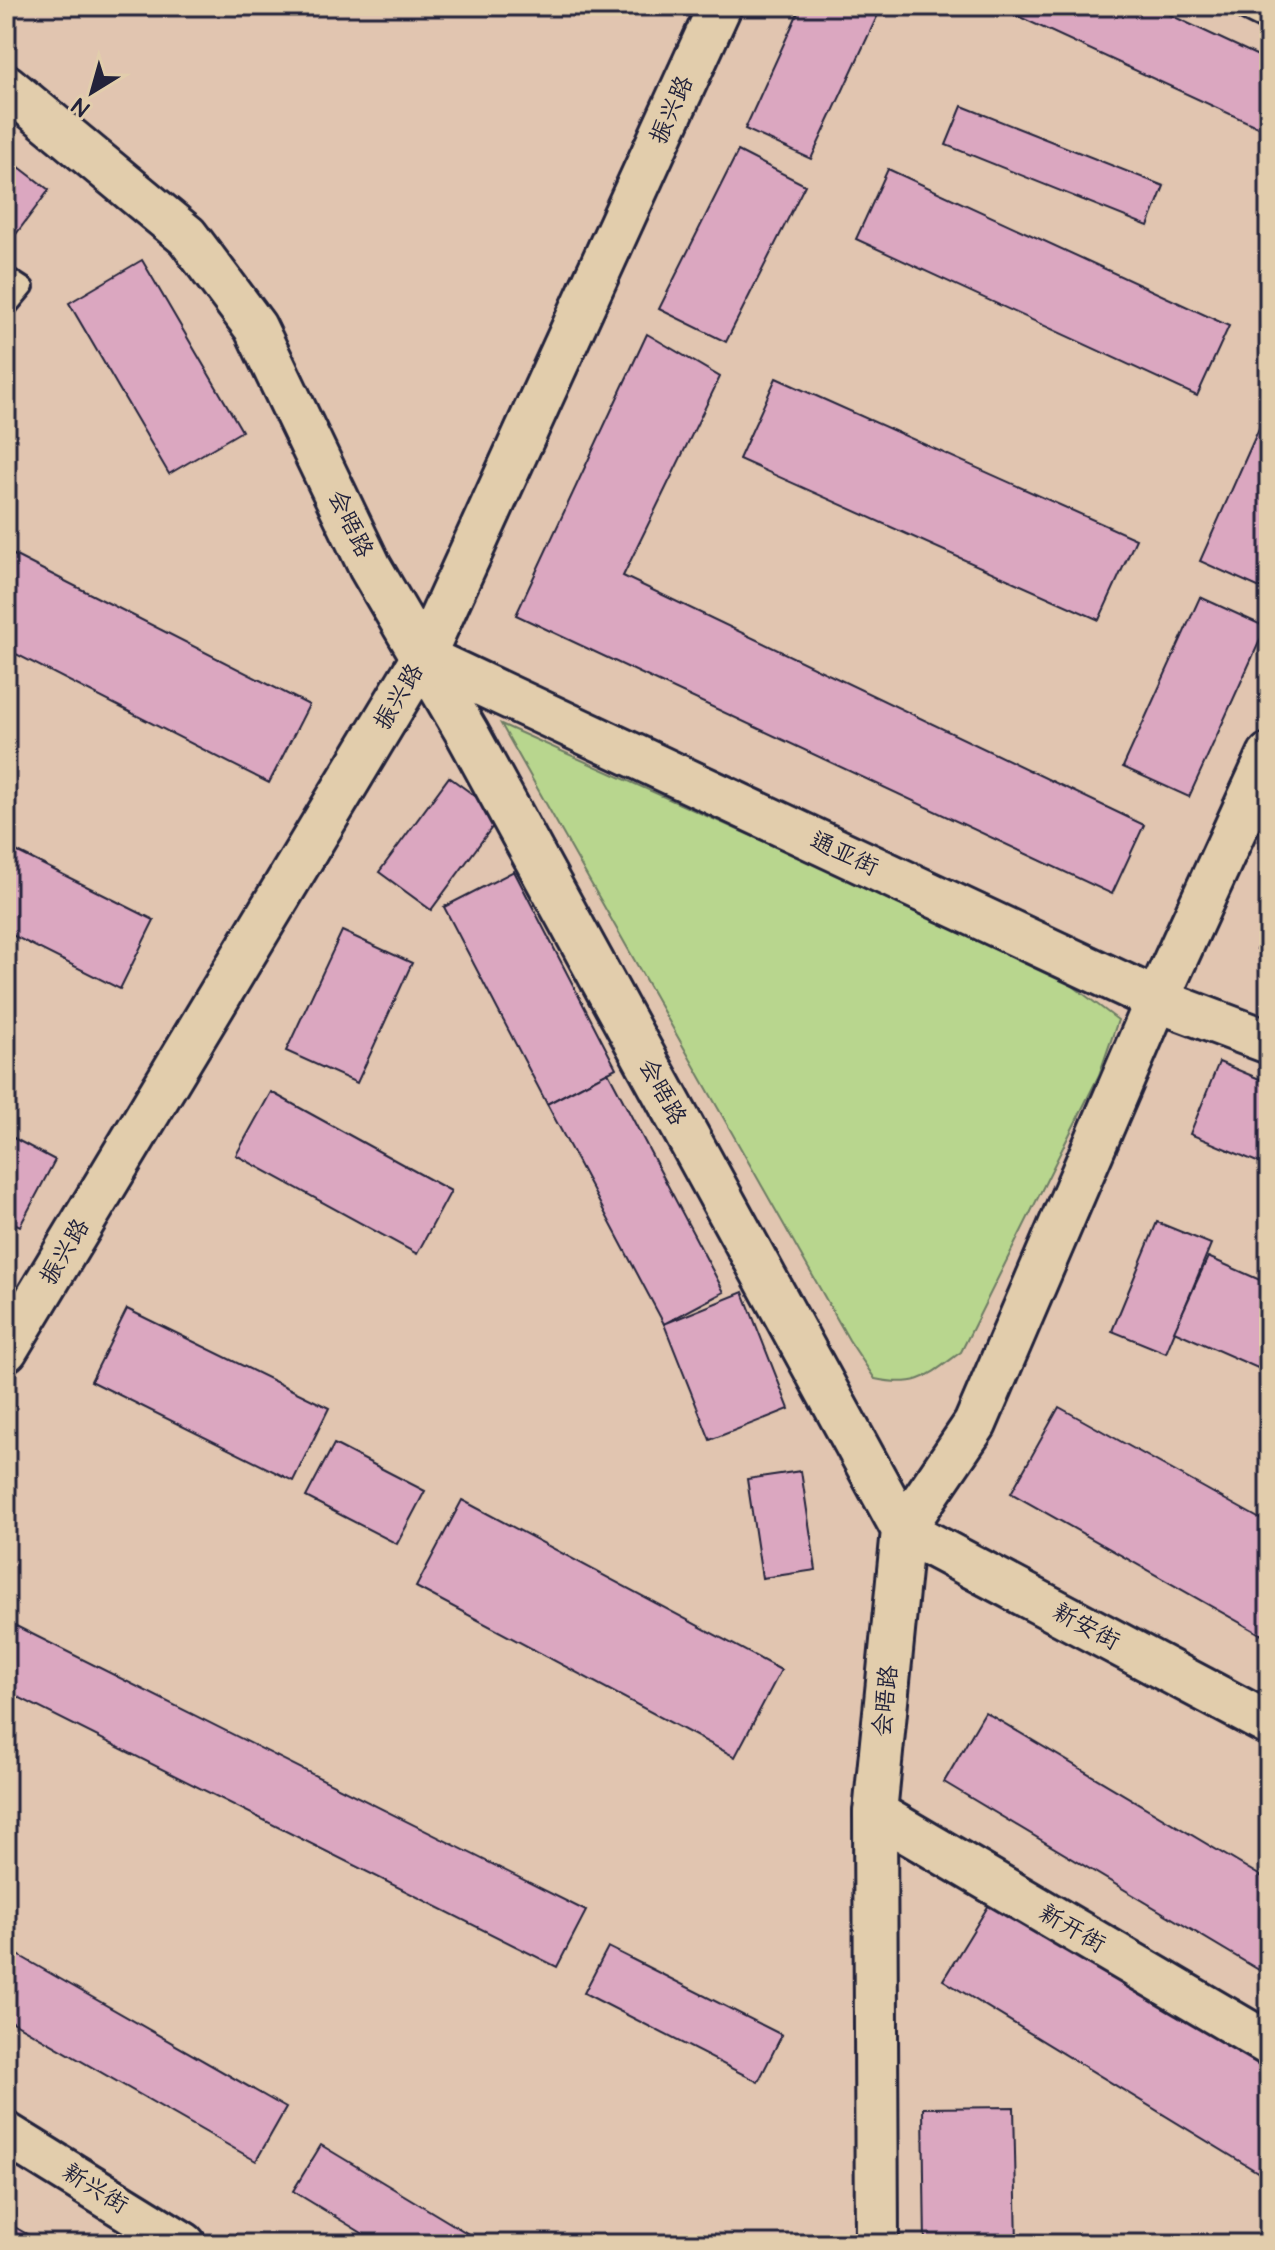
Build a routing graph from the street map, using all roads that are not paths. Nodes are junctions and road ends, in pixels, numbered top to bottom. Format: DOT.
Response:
graph roads {
  1 [pos="720,6"];
  2 [pos="1249,6"];
  3 [pos="1269,16"];
  4 [pos="6,86"];
  5 [pos="6,274"];
  6 [pos="6,311"];
  7 [pos="423,657"];
  8 [pos="1269,755"];
  9 [pos="1157,1000"];
  10 [pos="1269,1042"];
  11 [pos="6,1350"];
  12 [pos="903,1530"];
  13 [pos="1269,1724"];
  14 [pos="875,1813"];
  15 [pos="1269,2044"];
  16 [pos="6,2134"];
  17 [pos="184,2244"];
  18 [pos="877,2244"];
  1 -- 7 [label="street, 振兴路"];
  2 -- 3 [label="street"];
  4 -- 7 [label="street, 会晤路"];
  5 -- 6 [label="lane"];
  7 -- 9 [label="street, 通亚街"];
  7 -- 11 [label="street, 振兴路"];
  7 -- 12 [label="street, 会晤路"];
  8 -- 9 [label="street"];
  9 -- 10 [label="street, 通亚街"];
  9 -- 12 [label="street"];
  12 -- 13 [label="street, 新安街"];
  12 -- 14 [label="street, 会晤路"];
  14 -- 15 [label="street, 新开街"];
  14 -- 18 [label="street, 会晤路"];
  16 -- 17 [label="street, 新兴街"];
}
